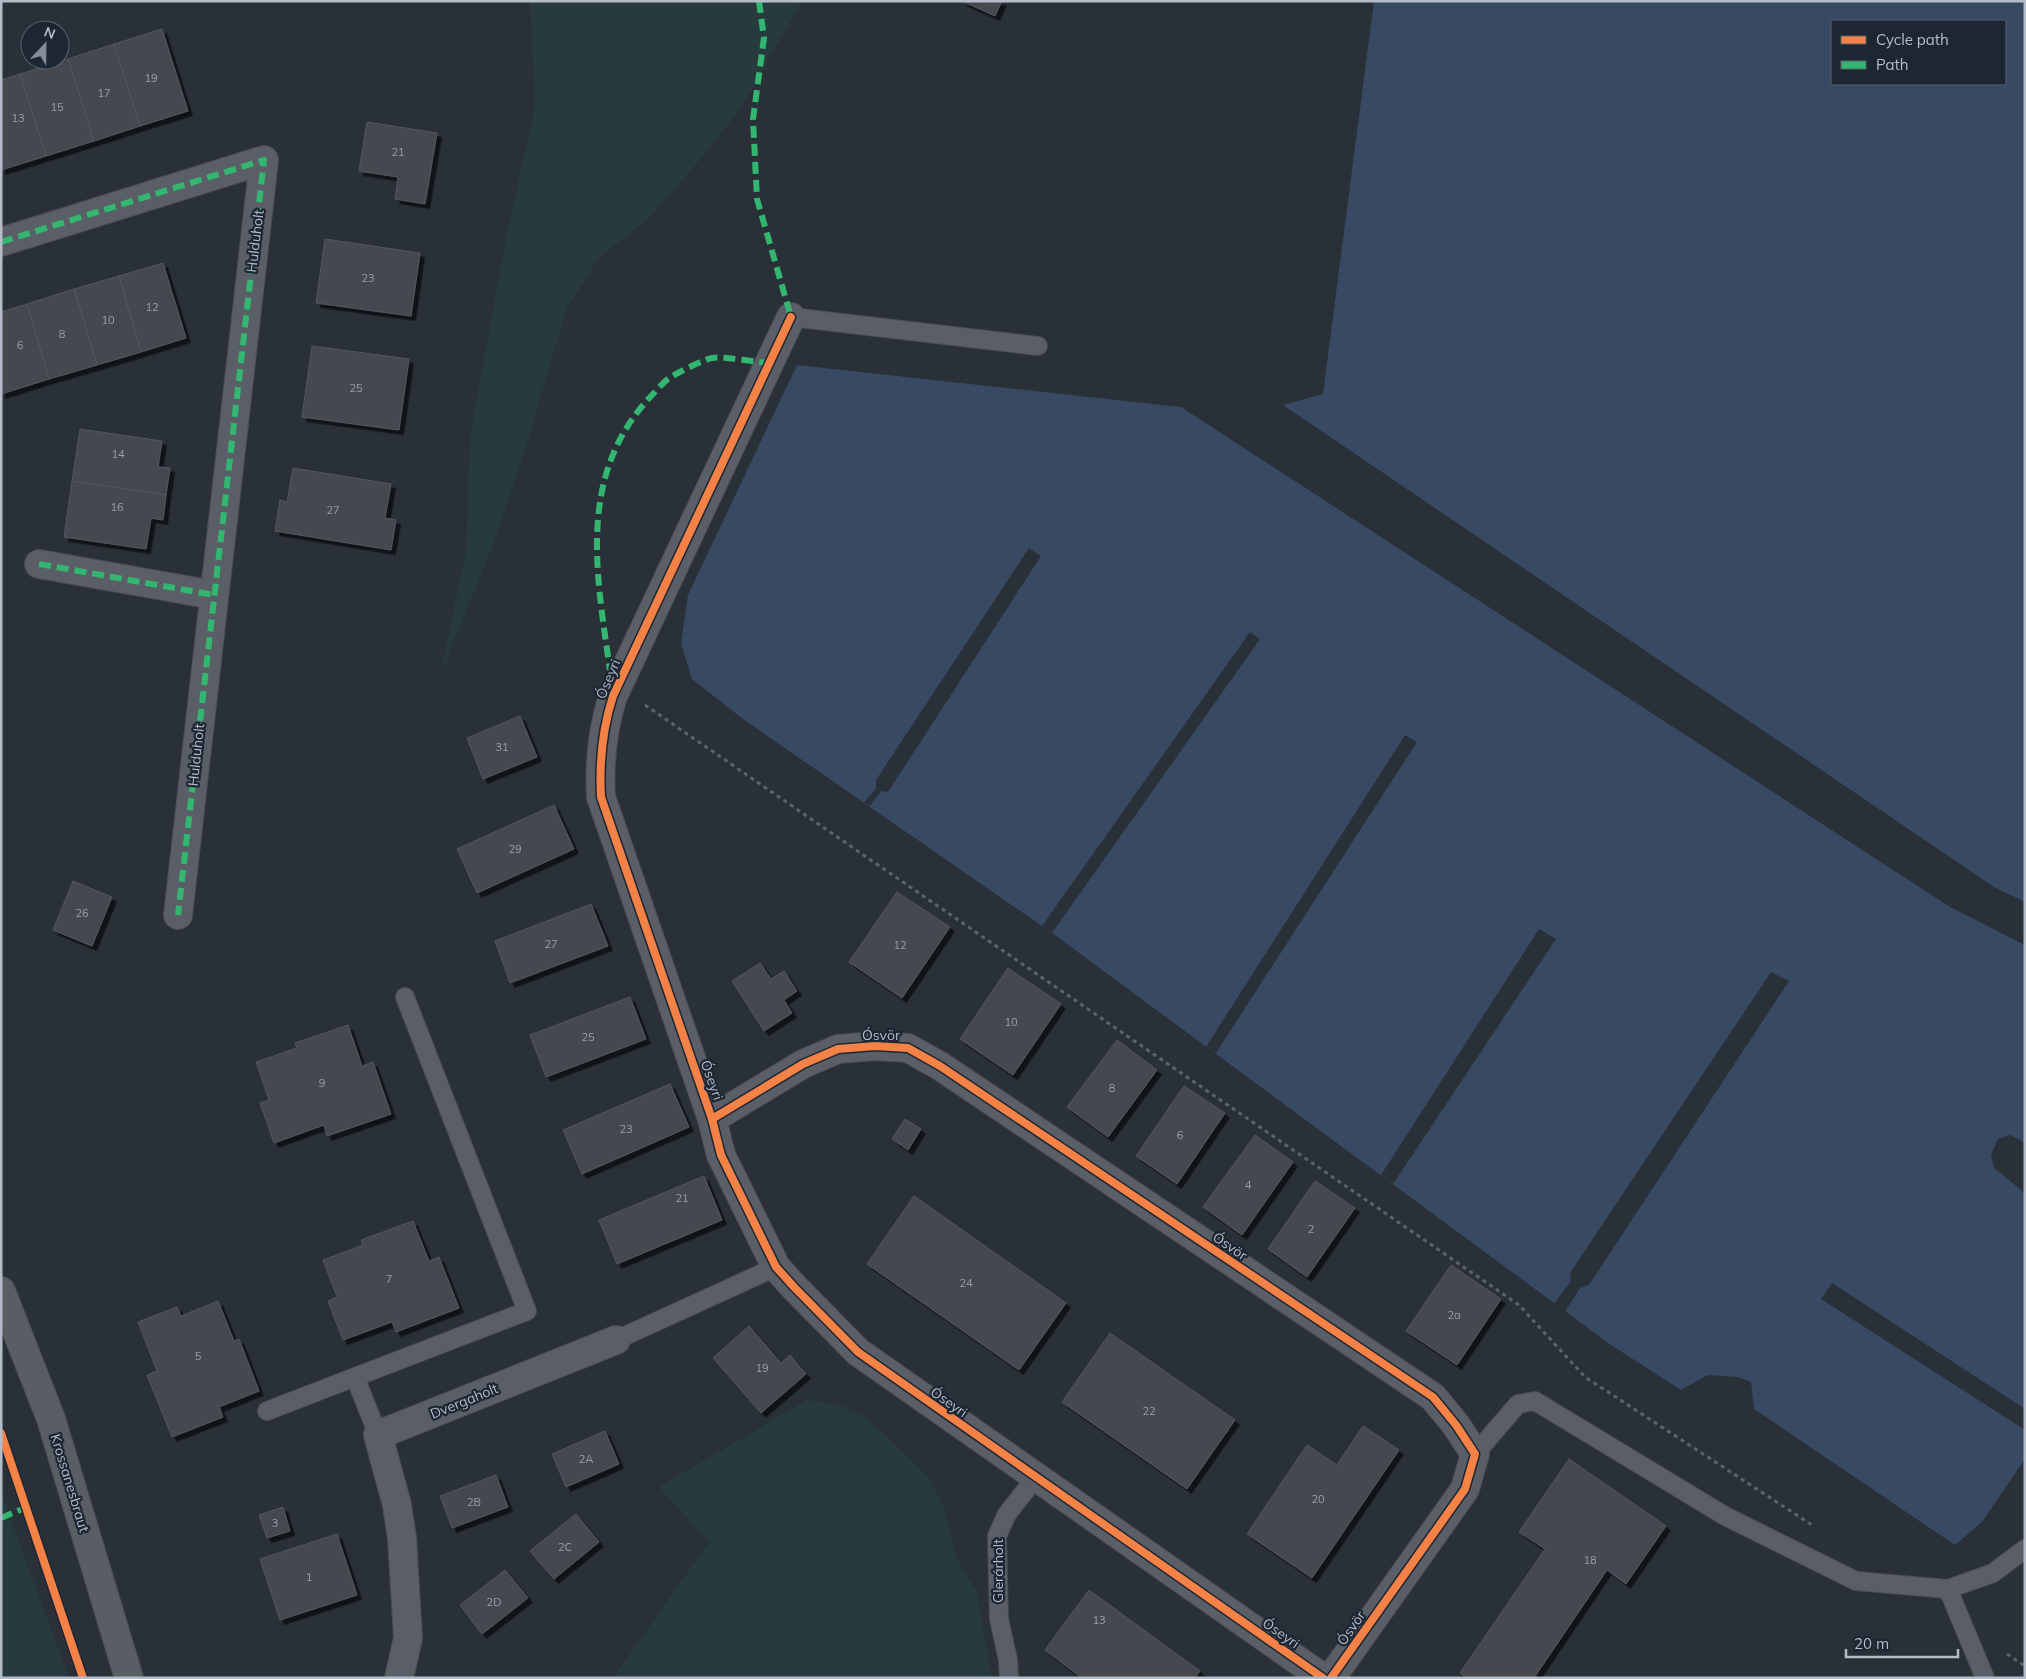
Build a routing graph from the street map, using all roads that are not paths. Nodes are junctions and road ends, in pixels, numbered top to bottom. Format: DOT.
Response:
graph roads {
  1 [pos="1,242"];
  2 [pos="790,316"];
  3 [pos="1038,346"];
  4 [pos="39,564"];
  5 [pos="214,595"];
  6 [pos="178,915"];
  7 [pos="406,997"];
  8 [pos="712,1118"];
  9 [pos="776,1267"];
  10 [pos="1,1291"];
  11 [pos="616,1340"];
  12 [pos="355,1377"];
  13 [pos="267,1412"];
  14 [pos="378,1435"];
  15 [pos="1475,1454"];
  16 [pos="1037,1476"];
  17 [pos="2023,1553"];
  18 [pos="1948,1589"];
  19 [pos="129,1678"];
  20 [pos="400,1678"];
  21 [pos="1009,1678"];
  22 [pos="1323,1678"];
  23 [pos="1331,1678"];
  24 [pos="1985,1678"];
  1 -- 5 [label="street, Hulduholt"];
  2 -- 3 [label="lane"];
  2 -- 8 [label="street, Óseyri"];
  4 -- 5 [label="street"];
  5 -- 6 [label="street, Hulduholt"];
  7 -- 12 [label="lane"];
  8 -- 9 [label="street, Óseyri"];
  8 -- 15 [label="street, Ósvör"];
  9 -- 11 [label="lane, Dvergaholt"];
  9 -- 16 [label="street, Óseyri"];
  10 -- 19 [label="street, Krossanesbraut"];
  11 -- 14 [label="street, Dvergaholt"];
  12 -- 13 [label="lane"];
  12 -- 14 [label="lane"];
  14 -- 20 [label="street"];
  15 -- 18 [label="lane"];
  15 -- 23 [label="street, Ósvör"];
  16 -- 21 [label="lane, Glerárholt"];
  16 -- 22 [label="street, Óseyri"];
  17 -- 18 [label="lane"];
  18 -- 24 [label="lane"];
}
